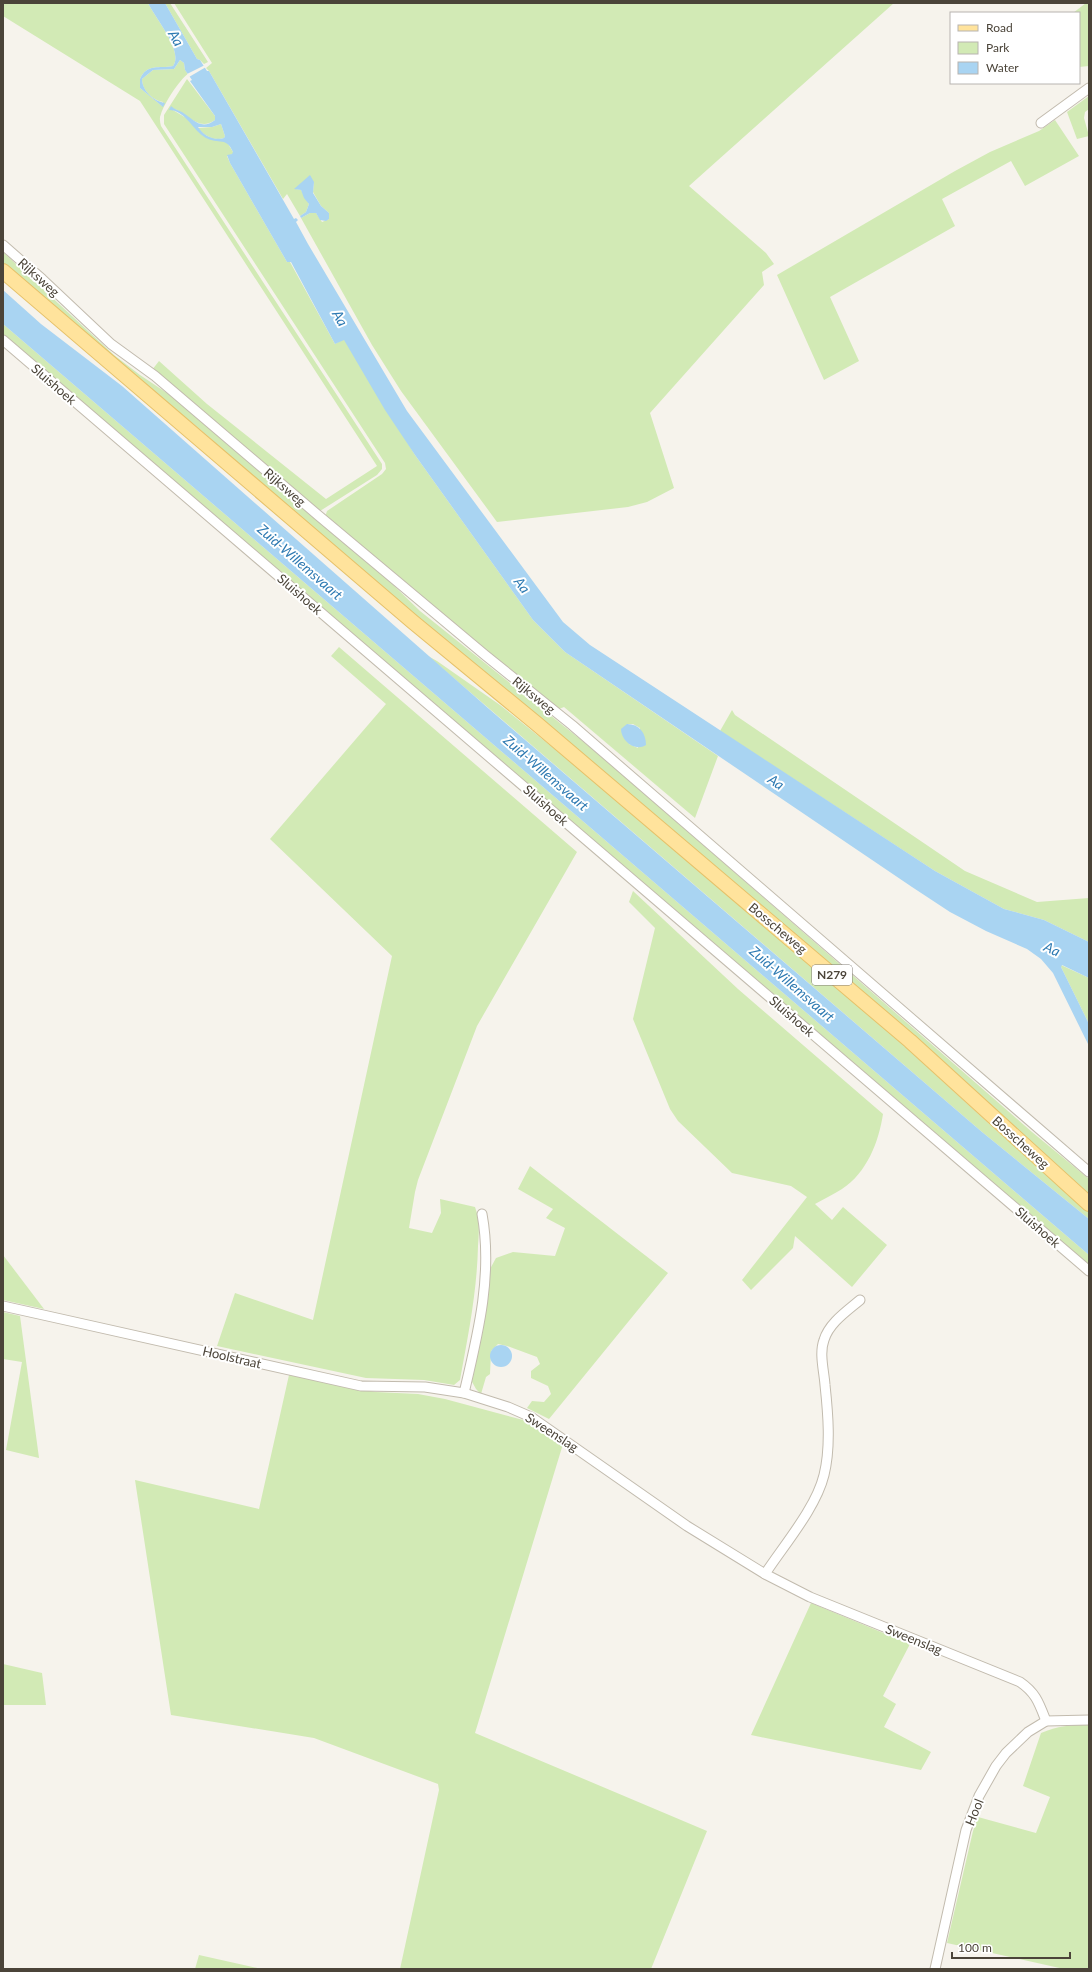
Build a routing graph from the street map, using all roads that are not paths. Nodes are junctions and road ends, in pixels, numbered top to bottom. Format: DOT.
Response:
graph roads {
  1 [pos="1089,88"];
  2 [pos="1042,123"];
  3 [pos="3,245"];
  4 [pos="3,271"];
  5 [pos="3,340"];
  6 [pos="572,725"];
  7 [pos="570,752"];
  8 [pos="1089,1172"];
  9 [pos="1089,1204"];
  10 [pos="482,1214"];
  11 [pos="1089,1271"];
  12 [pos="860,1300"];
  13 [pos="3,1306"];
  14 [pos="464,1393"];
  15 [pos="765,1574"];
  16 [pos="1089,1720"];
  17 [pos="1046,1721"];
  18 [pos="935,1969"];
  1 -- 2 [label="street"];
  3 -- 6 [label="street, Rijksweg"];
  4 -- 7 [label="main road, Rijksweg / N279"];
  5 -- 11 [label="street, Sluishoek"];
  6 -- 8 [label="street, Bosscheweg"];
  7 -- 9 [label="main road, Bosscheweg / N279"];
  10 -- 14 [label="street"];
  12 -- 15 [label="street"];
  13 -- 14 [label="street, Hoolstraat"];
  14 -- 15 [label="street, Sweenslag"];
  15 -- 17 [label="street, Sweenslag"];
  16 -- 17 [label="street"];
  17 -- 18 [label="street, Hool"];
}
